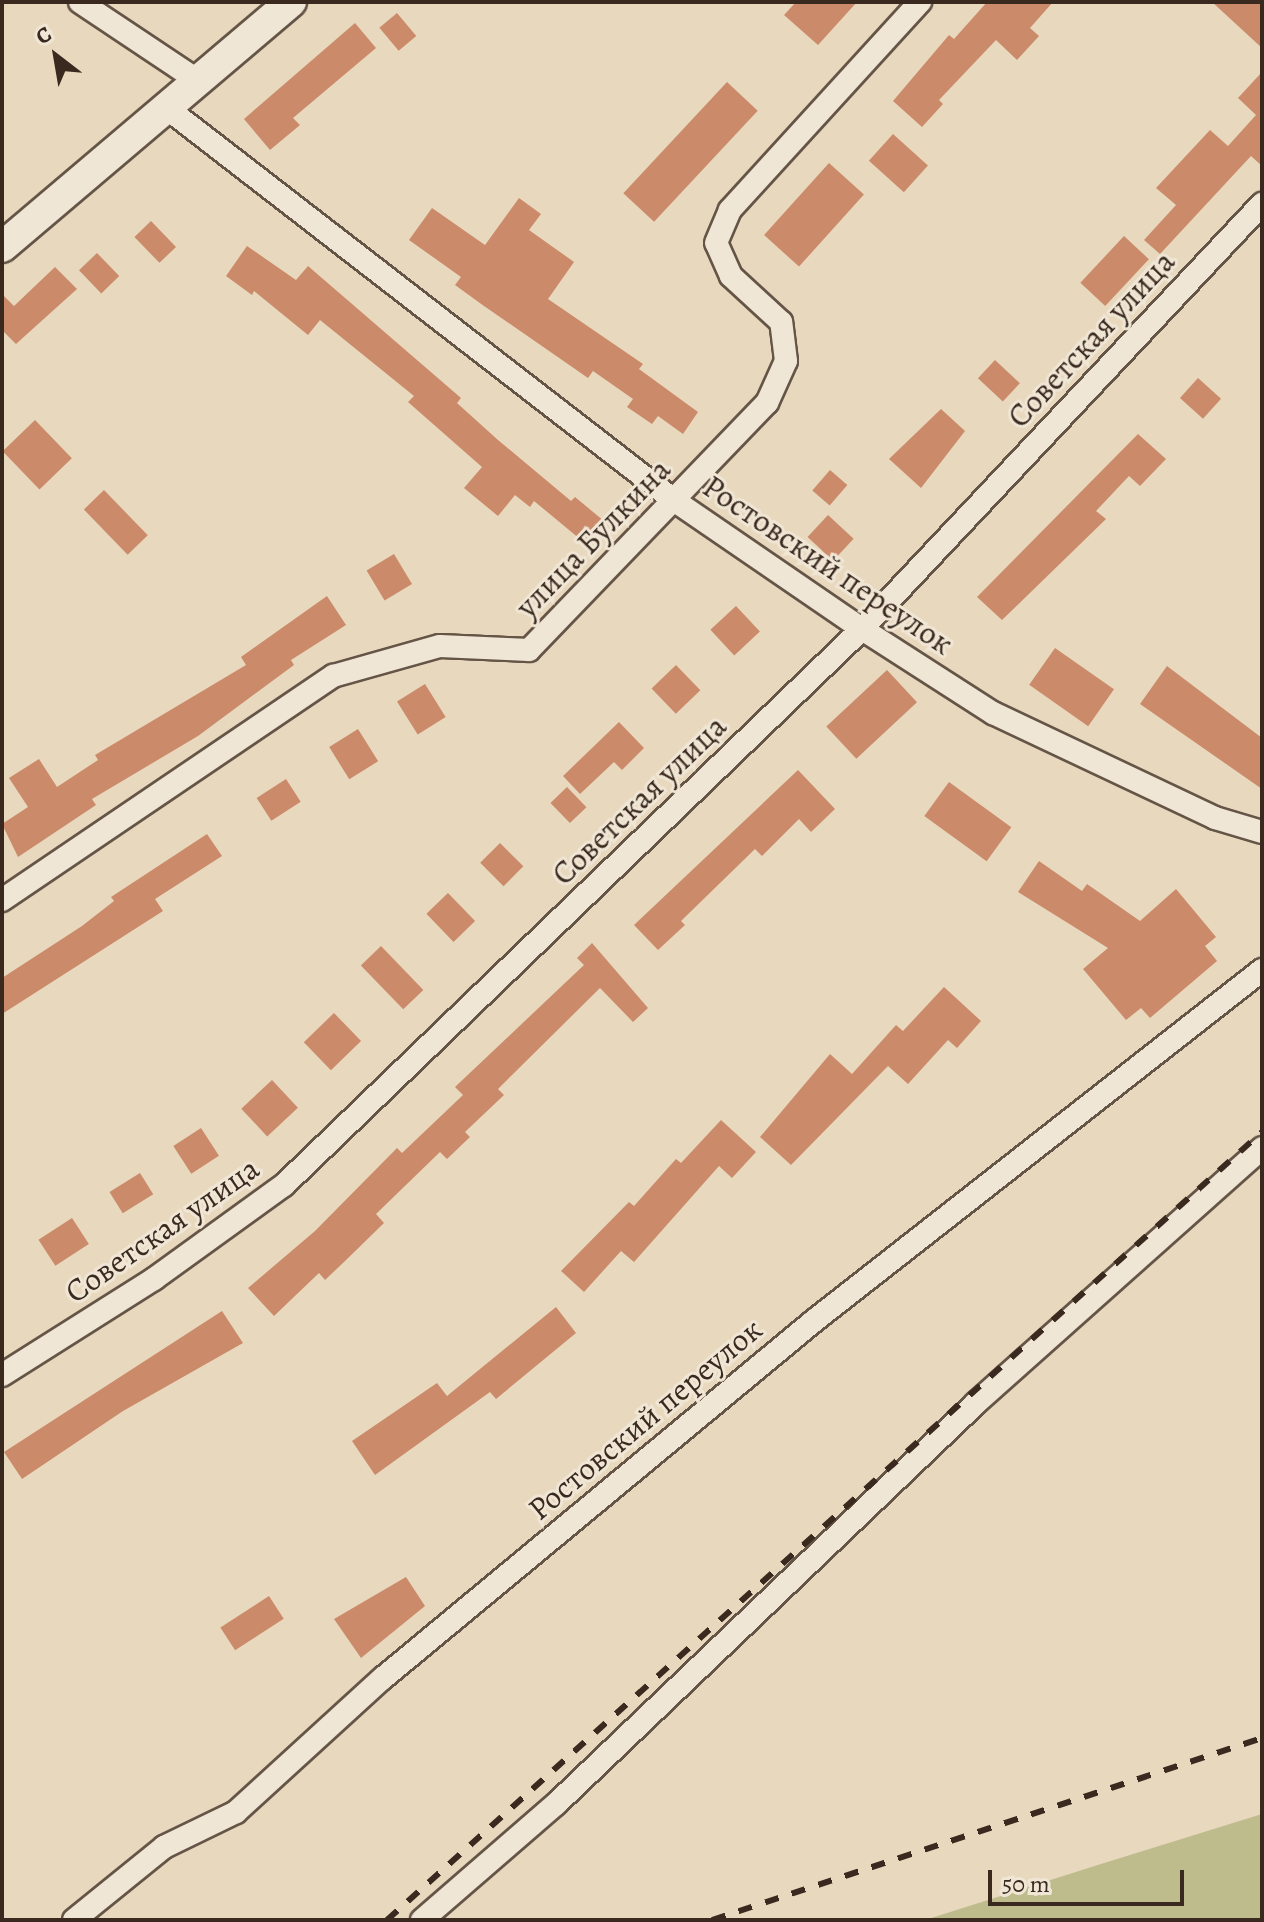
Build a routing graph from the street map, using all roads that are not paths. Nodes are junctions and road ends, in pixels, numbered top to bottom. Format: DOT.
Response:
graph roads {
  1 [pos="80,2"];
  2 [pos="291,2"];
  3 [pos="920,2"];
  4 [pos="200,82"];
  5 [pos="168,109"];
  6 [pos="1262,204"];
  7 [pos="2,247"];
  8 [pos="675,501"];
  9 [pos="862,629"];
  10 [pos="1262,832"];
  11 [pos="2,900"];
  12 [pos="1262,970"];
  13 [pos="1262,1148"];
  14 [pos="2,1375"];
  15 [pos="74,1920"];
  16 [pos="422,1920"];
  1 -- 4 [label="street"];
  2 -- 4 [label="main road"];
  3 -- 8 [label="street, улица Булкина"];
  4 -- 5 [label="main road"];
  5 -- 7 [label="main road"];
  5 -- 8 [label="street, Ростовский переулок"];
  6 -- 9 [label="street, Советская улица"];
  8 -- 9 [label="street, Ростовский переулок"];
  8 -- 11 [label="street, улица Булкина"];
  9 -- 10 [label="street, Ростовский переулок"];
  9 -- 14 [label="street, Советская улица"];
  12 -- 15 [label="street, Ростовский переулок"];
  13 -- 16 [label="street"];
}
